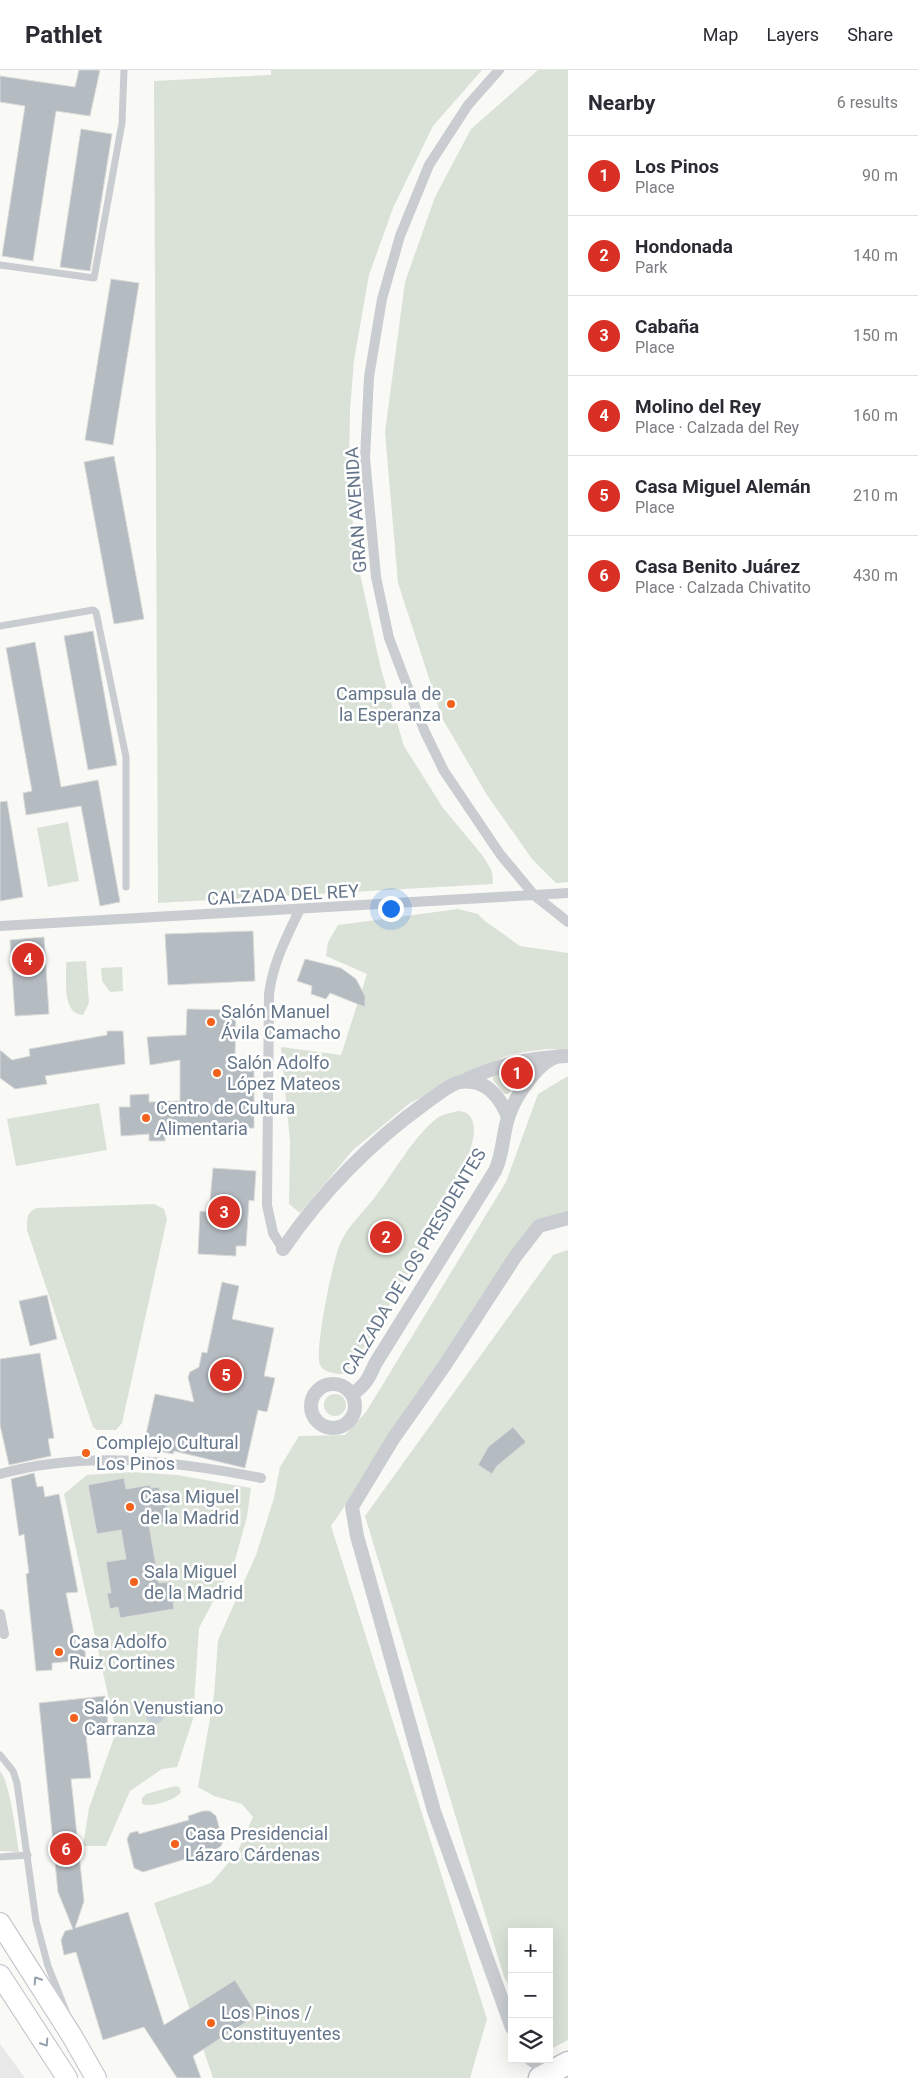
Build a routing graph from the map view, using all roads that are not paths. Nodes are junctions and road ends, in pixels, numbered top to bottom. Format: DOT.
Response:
graph roads {
  1 [pos="124,70"];
  2 [pos="499,70"];
  3 [pos="0,264"];
  4 [pos="0,626"];
  5 [pos="126,887"];
  6 [pos="568,893"];
  7 [pos="534,895"];
  8 [pos="299,911"];
  9 [pos="568,922"];
  10 [pos="0,926"];
  11 [pos="562,1056"];
  12 [pos="460,1082"];
  13 [pos="508,1117"];
  14 [pos="568,1218"];
  15 [pos="283,1249"];
  16 [pos="352,1394"];
  17 [pos="0,1474"];
  18 [pos="261,1478"];
  19 [pos="0,1614"];
  20 [pos="4,1634"];
  21 [pos="0,1755"];
  22 [pos="28,1855"];
  23 [pos="0,1858"];
  24 [pos="0,1923"];
  25 [pos="0,1975"];
  26 [pos="0,1992"];
  27 [pos="22,2009"];
  28 [pos="508,2018"];
  29 [pos="72,2036"];
  30 [pos="538,2063"];
  31 [pos="554,2073"];
  32 [pos="67,2078"];
  33 [pos="96,2078"];
  1 -- 3 [label="lane"];
  2 -- 7 [label="street, GRAN AVENIDA"];
  4 -- 5 [label="lane"];
  6 -- 7 [label="street, CALZADA DEL REY"];
  7 -- 8 [label="street, CALZADA DEL REY"];
  7 -- 9 [label="street, GRAN AVENIDA"];
  8 -- 10 [label="street, CALZADA DEL REY"];
  8 -- 15 [label="street"];
  11 -- 12 [label="street"];
  11 -- 13 [label="street, CALZADA DE LOS PRESIDENTES"];
  12 -- 13 [label="street"];
  12 -- 15 [label="street"];
  13 -- 16 [label="street, CALZADA DE LOS PRESIDENTES"];
  14 -- 28 [label="street"];
  17 -- 18 [label="street"];
  19 -- 20 [label="street"];
  21 -- 22 [label="lane"];
  22 -- 23 [label="lane"];
  22 -- 29 [label="lane"];
  29 -- 24 [label="main road, one-way"];
  25 -- 27 [label="main road"];
  26 -- 27 [label="main road"];
  27 -- 32 [label="main road, one-way"];
  29 -- 33 [label="main road"];
  30 -- 31 [label="street"];
}
